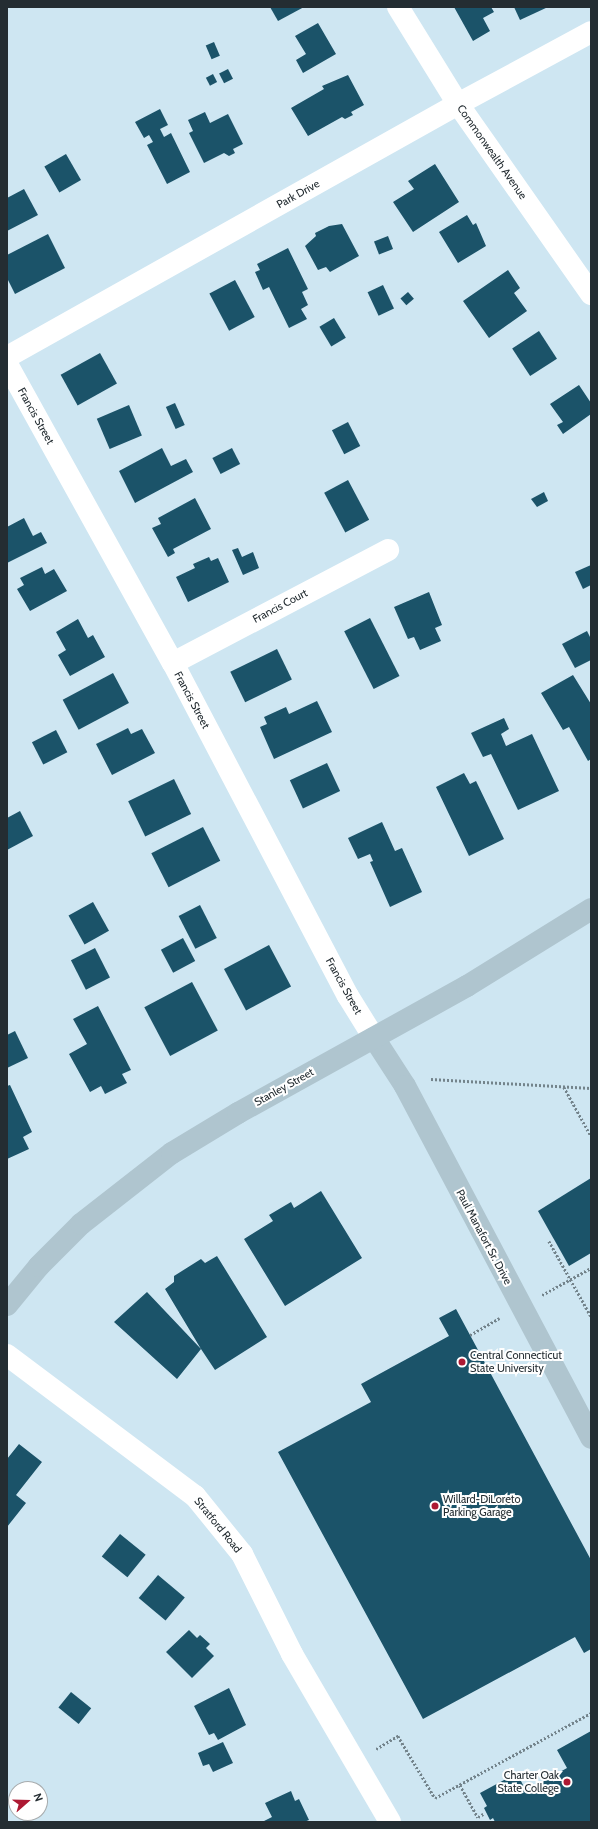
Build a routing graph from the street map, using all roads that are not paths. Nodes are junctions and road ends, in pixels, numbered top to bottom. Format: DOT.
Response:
graph roads {
  1 [pos="398,7"];
  2 [pos="591,32"];
  3 [pos="458,104"];
  4 [pos="591,294"];
  5 [pos="7,357"];
  6 [pos="7,364"];
  7 [pos="388,550"];
  8 [pos="173,663"];
  9 [pos="591,909"];
  10 [pos="374,1038"];
  11 [pos="7,1305"];
  12 [pos="7,1355"];
  13 [pos="591,1438"];
  14 [pos="390,1822"];
  1 -- 3 [label="street, Commonwealth Avenue"];
  2 -- 3 [label="street, Park Drive"];
  3 -- 4 [label="street, Commonwealth Avenue"];
  3 -- 5 [label="street, Park Drive"];
  6 -- 8 [label="street, Francis Street"];
  7 -- 8 [label="street, Francis Court"];
  8 -- 10 [label="street, Francis Street"];
  9 -- 10 [label="main road, Stanley Street"];
  10 -- 11 [label="main road, Stanley Street"];
  10 -- 13 [label="main road, Paul Manafort Sr. Drive"];
  12 -- 14 [label="street, Stratford Road"];
}
